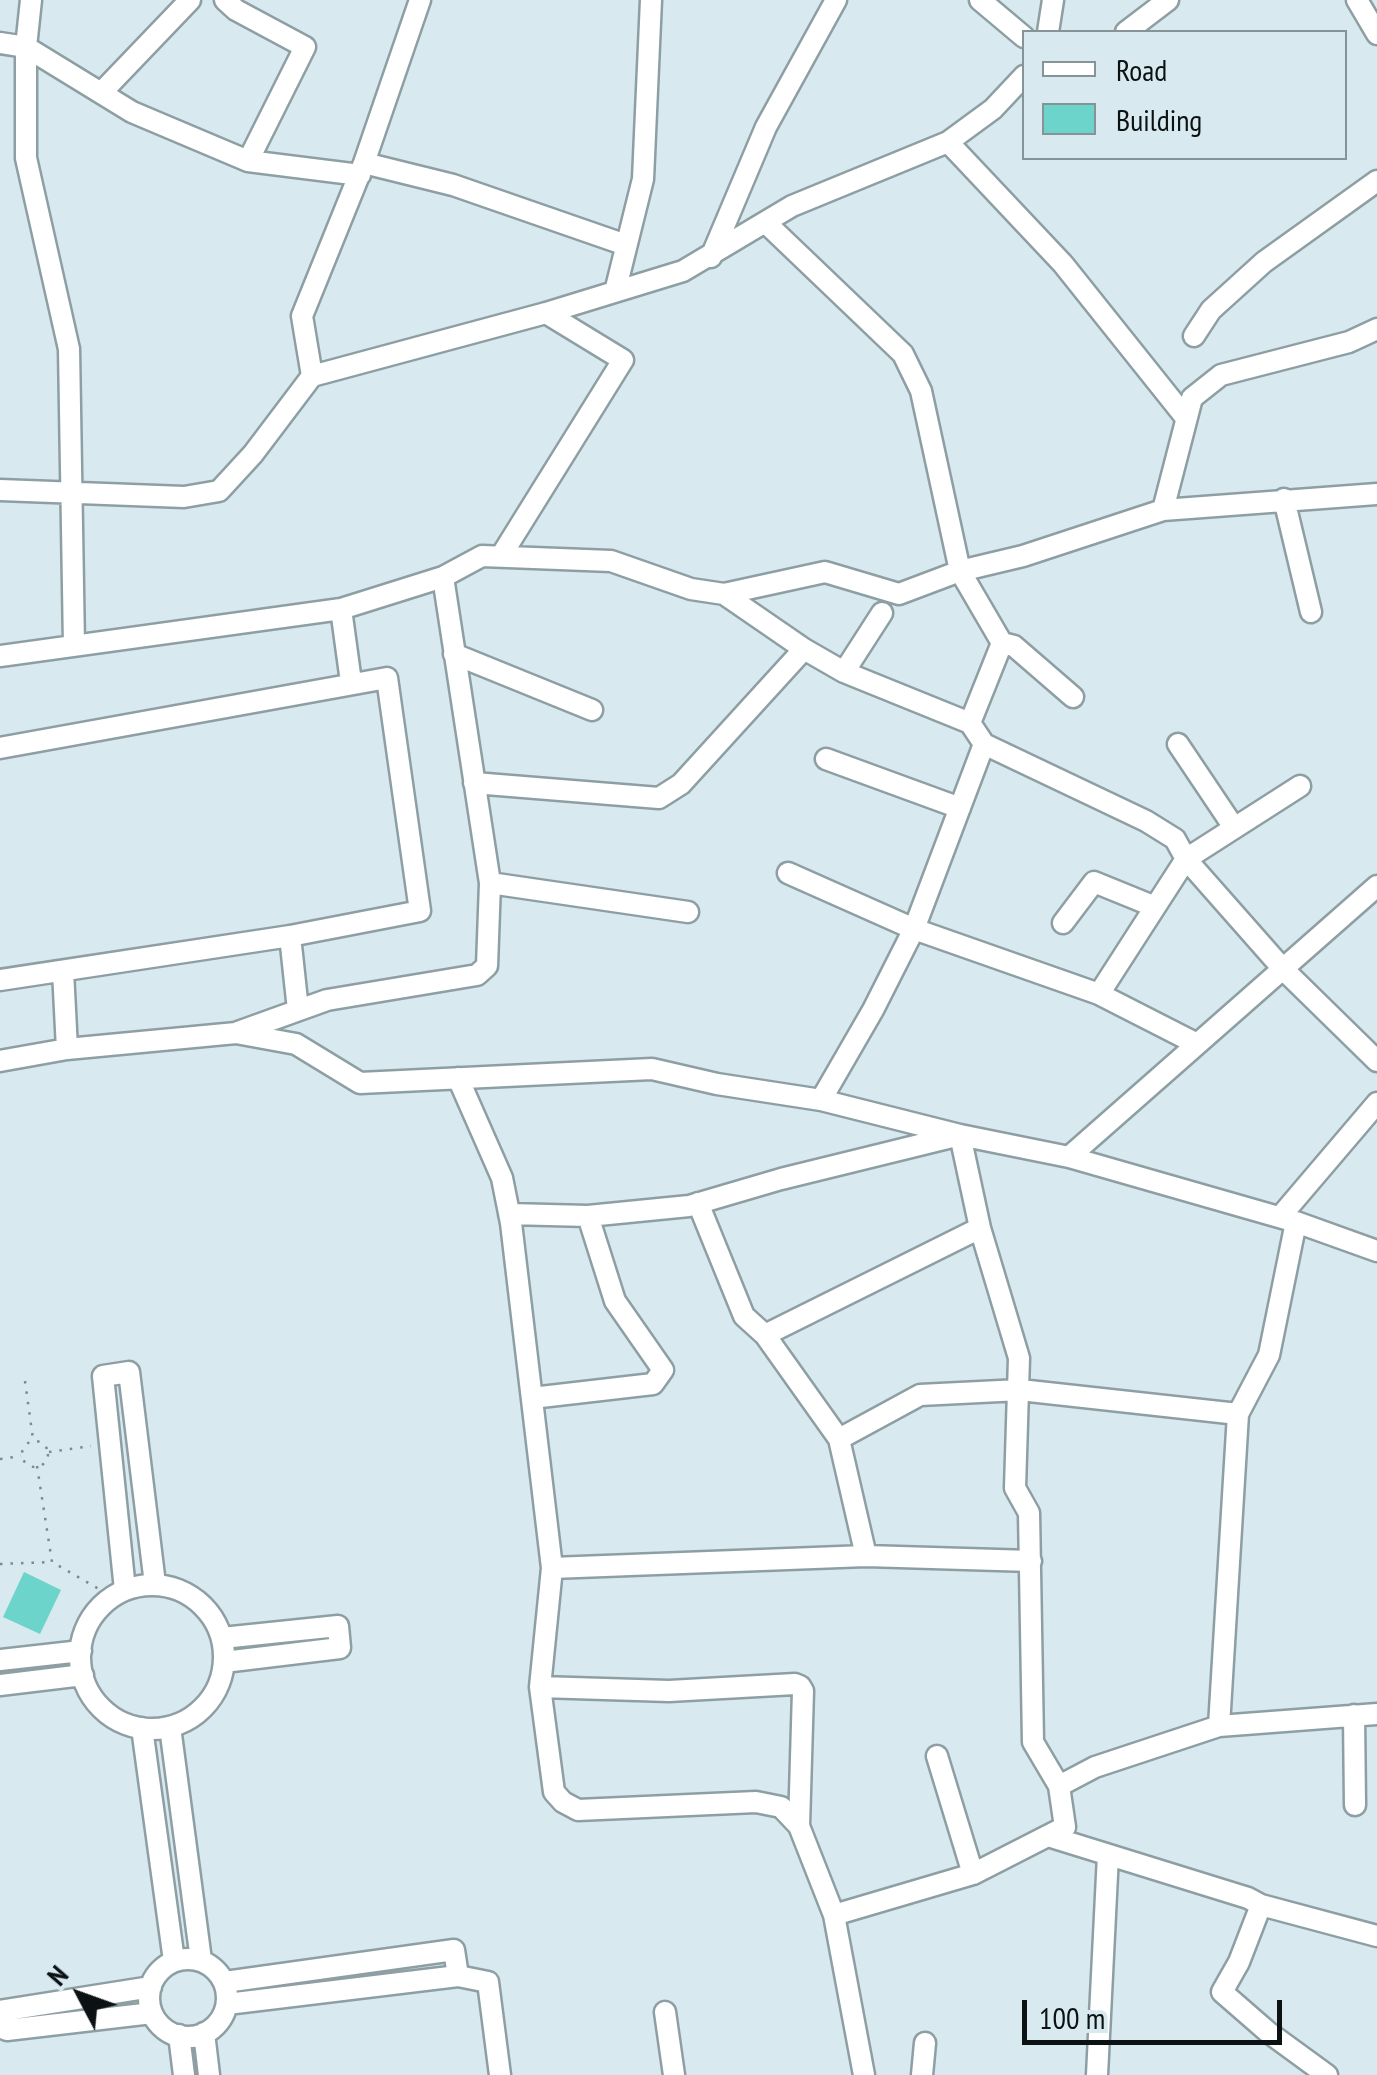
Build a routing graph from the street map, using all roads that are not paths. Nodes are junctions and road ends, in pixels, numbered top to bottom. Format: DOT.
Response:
graph roads {
  1 [pos="31,0"];
  2 [pos="190,0"];
  3 [pos="225,0"];
  4 [pos="420,0"];
  5 [pos="651,0"];
  6 [pos="836,0"];
  7 [pos="980,0"];
  8 [pos="1053,0"];
  9 [pos="1168,0"];
  10 [pos="1357,0"];
  11 [pos="1048,30"];
  12 [pos="1129,30"];
  13 [pos="1377,34"];
  14 [pos="1022,35"];
  15 [pos="0,44"];
  16 [pos="26,47"];
  17 [pos="1022,78"];
  18 [pos="101,93"];
  19 [pos="948,142"];
  20 [pos="248,161"];
  21 [pos="362,169"];
  22 [pos="1377,180"];
  23 [pos="766,223"];
  24 [pos="626,245"];
  25 [pos="711,257"];
  26 [pos="615,292"];
  27 [pos="546,313"];
  28 [pos="1377,329"];
  29 [pos="1194,336"];
  30 [pos="312,376"];
  31 [pos="1186,418"];
  32 [pos="0,490"];
  33 [pos="70,491"];
  34 [pos="1377,494"];
  35 [pos="1284,499"];
  36 [pos="1164,510"];
  37 [pos="501,556"];
  38 [pos="960,571"];
  39 [pos="443,577"];
  40 [pos="724,594"];
  41 [pos="341,609"];
  42 [pos="1311,612"];
  43 [pos="882,614"];
  44 [pos="1002,643"];
  45 [pos="74,646"];
  46 [pos="804,649"];
  47 [pos="454,654"];
  48 [pos="0,656"];
  49 [pos="844,672"];
  50 [pos="351,682"];
  51 [pos="1073,698"];
  52 [pos="592,710"];
  53 [pos="970,724"];
  54 [pos="984,744"];
  55 [pos="1178,744"];
  56 [pos="0,748"];
  57 [pos="826,759"];
  58 [pos="474,783"];
  59 [pos="1300,786"];
  60 [pos="960,808"];
  61 [pos="1233,826"];
  62 [pos="1186,859"];
  63 [pos="788,873"];
  64 [pos="490,884"];
  65 [pos="1377,886"];
  66 [pos="1153,906"];
  67 [pos="688,912"];
  68 [pos="1062,923"];
  69 [pos="914,928"];
  70 [pos="290,936"];
  71 [pos="1282,969"];
  72 [pos="63,970"];
  73 [pos="0,980"];
  74 [pos="1099,994"];
  75 [pos="298,1010"];
  76 [pos="236,1032"];
  77 [pos="1198,1044"];
  78 [pos="67,1050"];
  79 [pos="1377,1060"];
  80 [pos="0,1061"];
  81 [pos="458,1078"];
  82 [pos="821,1100"];
  83 [pos="1377,1103"];
  84 [pos="960,1135"];
  85 [pos="1069,1157"];
  86 [pos="698,1204"];
  87 [pos="509,1214"];
  88 [pos="588,1216"];
  89 [pos="1288,1219"];
  90 [pos="980,1228"];
  91 [pos="1377,1251"];
  92 [pos="765,1335"];
  93 [pos="1020,1390"];
  94 [pos="532,1398"];
  95 [pos="1238,1414"];
  96 [pos="839,1439"];
  97 [pos="866,1556"];
  98 [pos="1031,1562"];
  99 [pos="552,1568"];
  100 [pos="155,1584"];
  101 [pos="119,1593"];
  102 [pos="222,1638"];
  103 [pos="80,1651"];
  104 [pos="0,1660"];
  105 [pos="224,1662"];
  106 [pos="83,1675"];
  107 [pos="0,1684"];
  108 [pos="540,1686"];
  109 [pos="1377,1714"];
  110 [pos="1354,1715"];
  111 [pos="1219,1726"];
  112 [pos="170,1727"];
  113 [pos="142,1728"];
  114 [pos="936,1756"];
  115 [pos="1059,1786"];
  116 [pos="1355,1805"];
  117 [pos="799,1826"];
  118 [pos="1048,1836"];
  119 [pos="1108,1855"];
  120 [pos="972,1874"];
  121 [pos="1261,1905"];
  122 [pos="834,1915"];
  123 [pos="1377,1936"];
  124 [pos="201,1960"];
  125 [pos="174,1961"];
  126 [pos="458,1976"];
  127 [pos="224,1982"];
  128 [pos="151,1988"];
  129 [pos="227,2004"];
  130 [pos="0,2011"];
  131 [pos="152,2012"];
  132 [pos="665,2012"];
  133 [pos="0,2027"];
  134 [pos="204,2033"];
  135 [pos="179,2036"];
  136 [pos="925,2043"];
  137 [pos="184,2075"];
  138 [pos="210,2075"];
  139 [pos="500,2075"];
  140 [pos="674,2075"];
  141 [pos="864,2075"];
  142 [pos="922,2075"];
  143 [pos="1097,2075"];
  144 [pos="1327,2075"];
  1 -- 16 [label="street"];
  2 -- 18 [label="street"];
  3 -- 20 [label="street"];
  4 -- 21 [label="street"];
  5 -- 24 [label="street"];
  6 -- 25 [label="street"];
  7 -- 14 [label="street"];
  8 -- 11 [label="street"];
  9 -- 12 [label="street"];
  10 -- 13 [label="street"];
  15 -- 16 [label="street"];
  16 -- 18 [label="street"];
  16 -- 33 [label="street"];
  17 -- 19 [label="street"];
  18 -- 20 [label="street"];
  19 -- 23 [label="street"];
  19 -- 31 [label="street"];
  20 -- 21 [label="street"];
  21 -- 24 [label="street"];
  21 -- 30 [label="street"];
  22 -- 29 [label="street"];
  23 -- 25 [label="street"];
  23 -- 38 [label="street"];
  24 -- 26 [label="street"];
  25 -- 26 [label="street"];
  26 -- 27 [label="street"];
  27 -- 30 [label="street"];
  27 -- 37 [label="street"];
  28 -- 31 [label="street"];
  30 -- 33 [label="street"];
  31 -- 36 [label="street"];
  32 -- 33 [label="street"];
  33 -- 45 [label="street"];
  34 -- 35 [label="street"];
  35 -- 36 [label="street"];
  35 -- 42 [label="street"];
  36 -- 38 [label="street"];
  37 -- 39 [label="street"];
  37 -- 40 [label="street"];
  38 -- 40 [label="street"];
  38 -- 44 [label="street"];
  39 -- 41 [label="street"];
  39 -- 47 [label="street"];
  40 -- 46 [label="street"];
  41 -- 45 [label="street"];
  41 -- 50 [label="street"];
  43 -- 49 [label="street"];
  44 -- 51 [label="street"];
  44 -- 53 [label="street"];
  45 -- 48 [label="street"];
  46 -- 49 [label="street"];
  46 -- 58 [label="street"];
  47 -- 52 [label="street"];
  47 -- 58 [label="street"];
  49 -- 53 [label="street"];
  50 -- 56 [label="street"];
  50 -- 70 [label="street"];
  53 -- 54 [label="street"];
  54 -- 60 [label="street"];
  54 -- 62 [label="street"];
  55 -- 61 [label="street"];
  57 -- 60 [label="street"];
  58 -- 64 [label="street"];
  59 -- 61 [label="street"];
  60 -- 69 [label="street"];
  61 -- 62 [label="street"];
  62 -- 66 [label="street"];
  62 -- 71 [label="street"];
  63 -- 69 [label="street"];
  64 -- 67 [label="street"];
  64 -- 75 [label="street"];
  65 -- 71 [label="street"];
  66 -- 68 [label="street"];
  66 -- 74 [label="street"];
  69 -- 74 [label="street"];
  69 -- 82 [label="street"];
  70 -- 72 [label="street"];
  70 -- 75 [label="street"];
  71 -- 77 [label="street"];
  71 -- 79 [label="street"];
  72 -- 73 [label="street"];
  72 -- 78 [label="street"];
  74 -- 77 [label="street"];
  75 -- 76 [label="street"];
  76 -- 78 [label="street"];
  76 -- 81 [label="street"];
  77 -- 85 [label="street"];
  78 -- 80 [label="street"];
  81 -- 82 [label="street"];
  81 -- 87 [label="street"];
  82 -- 84 [label="street"];
  83 -- 89 [label="street"];
  84 -- 85 [label="street"];
  84 -- 86 [label="street"];
  84 -- 90 [label="street"];
  85 -- 89 [label="street"];
  86 -- 88 [label="street"];
  86 -- 92 [label="street"];
  87 -- 88 [label="street"];
  87 -- 94 [label="street"];
  88 -- 94 [label="street"];
  89 -- 91 [label="street"];
  89 -- 95 [label="street"];
  90 -- 92 [label="street"];
  90 -- 93 [label="street"];
  92 -- 96 [label="street"];
  93 -- 95 [label="street"];
  93 -- 96 [label="street"];
  93 -- 98 [label="street"];
  94 -- 99 [label="street"];
  95 -- 111 [label="street"];
  96 -- 97 [label="street"];
  97 -- 98 [label="street"];
  97 -- 99 [label="street"];
  98 -- 115 [label="street"];
  99 -- 108 [label="street"];
  100 -- 101 [label="street"];
  100 -- 101 [label="street"];
  100 -- 102 [label="street"];
  101 -- 103 [label="street"];
  102 -- 105 [label="street"];
  102 -- 105 [label="street"];
  103 -- 104 [label="street"];
  103 -- 106 [label="street"];
  105 -- 112 [label="street"];
  106 -- 107 [label="street"];
  106 -- 113 [label="street"];
  108 -- 117 [label="street"];
  108 -- 117 [label="street"];
  109 -- 110 [label="street"];
  110 -- 111 [label="street"];
  110 -- 116 [label="street"];
  111 -- 115 [label="street"];
  112 -- 113 [label="street"];
  112 -- 124 [label="street"];
  113 -- 125 [label="street"];
  114 -- 120 [label="street"];
  115 -- 118 [label="street"];
  117 -- 122 [label="street"];
  118 -- 119 [label="street"];
  118 -- 120 [label="street"];
  119 -- 121 [label="street"];
  119 -- 143 [label="street"];
  120 -- 122 [label="street"];
  121 -- 123 [label="street"];
  121 -- 144 [label="street"];
  122 -- 141 [label="street"];
  124 -- 125 [label="street"];
  124 -- 127 [label="street"];
  125 -- 128 [label="street"];
  126 -- 127 [label="street"];
  126 -- 129 [label="street"];
  126 -- 139 [label="street"];
  127 -- 129 [label="street"];
  128 -- 130 [label="street"];
  128 -- 131 [label="street"];
  129 -- 134 [label="street"];
  131 -- 133 [label="street"];
  131 -- 135 [label="street"];
  132 -- 140 [label="street"];
  134 -- 135 [label="street"];
  134 -- 138 [label="street"];
  135 -- 137 [label="street"];
  136 -- 142 [label="street"];
}
